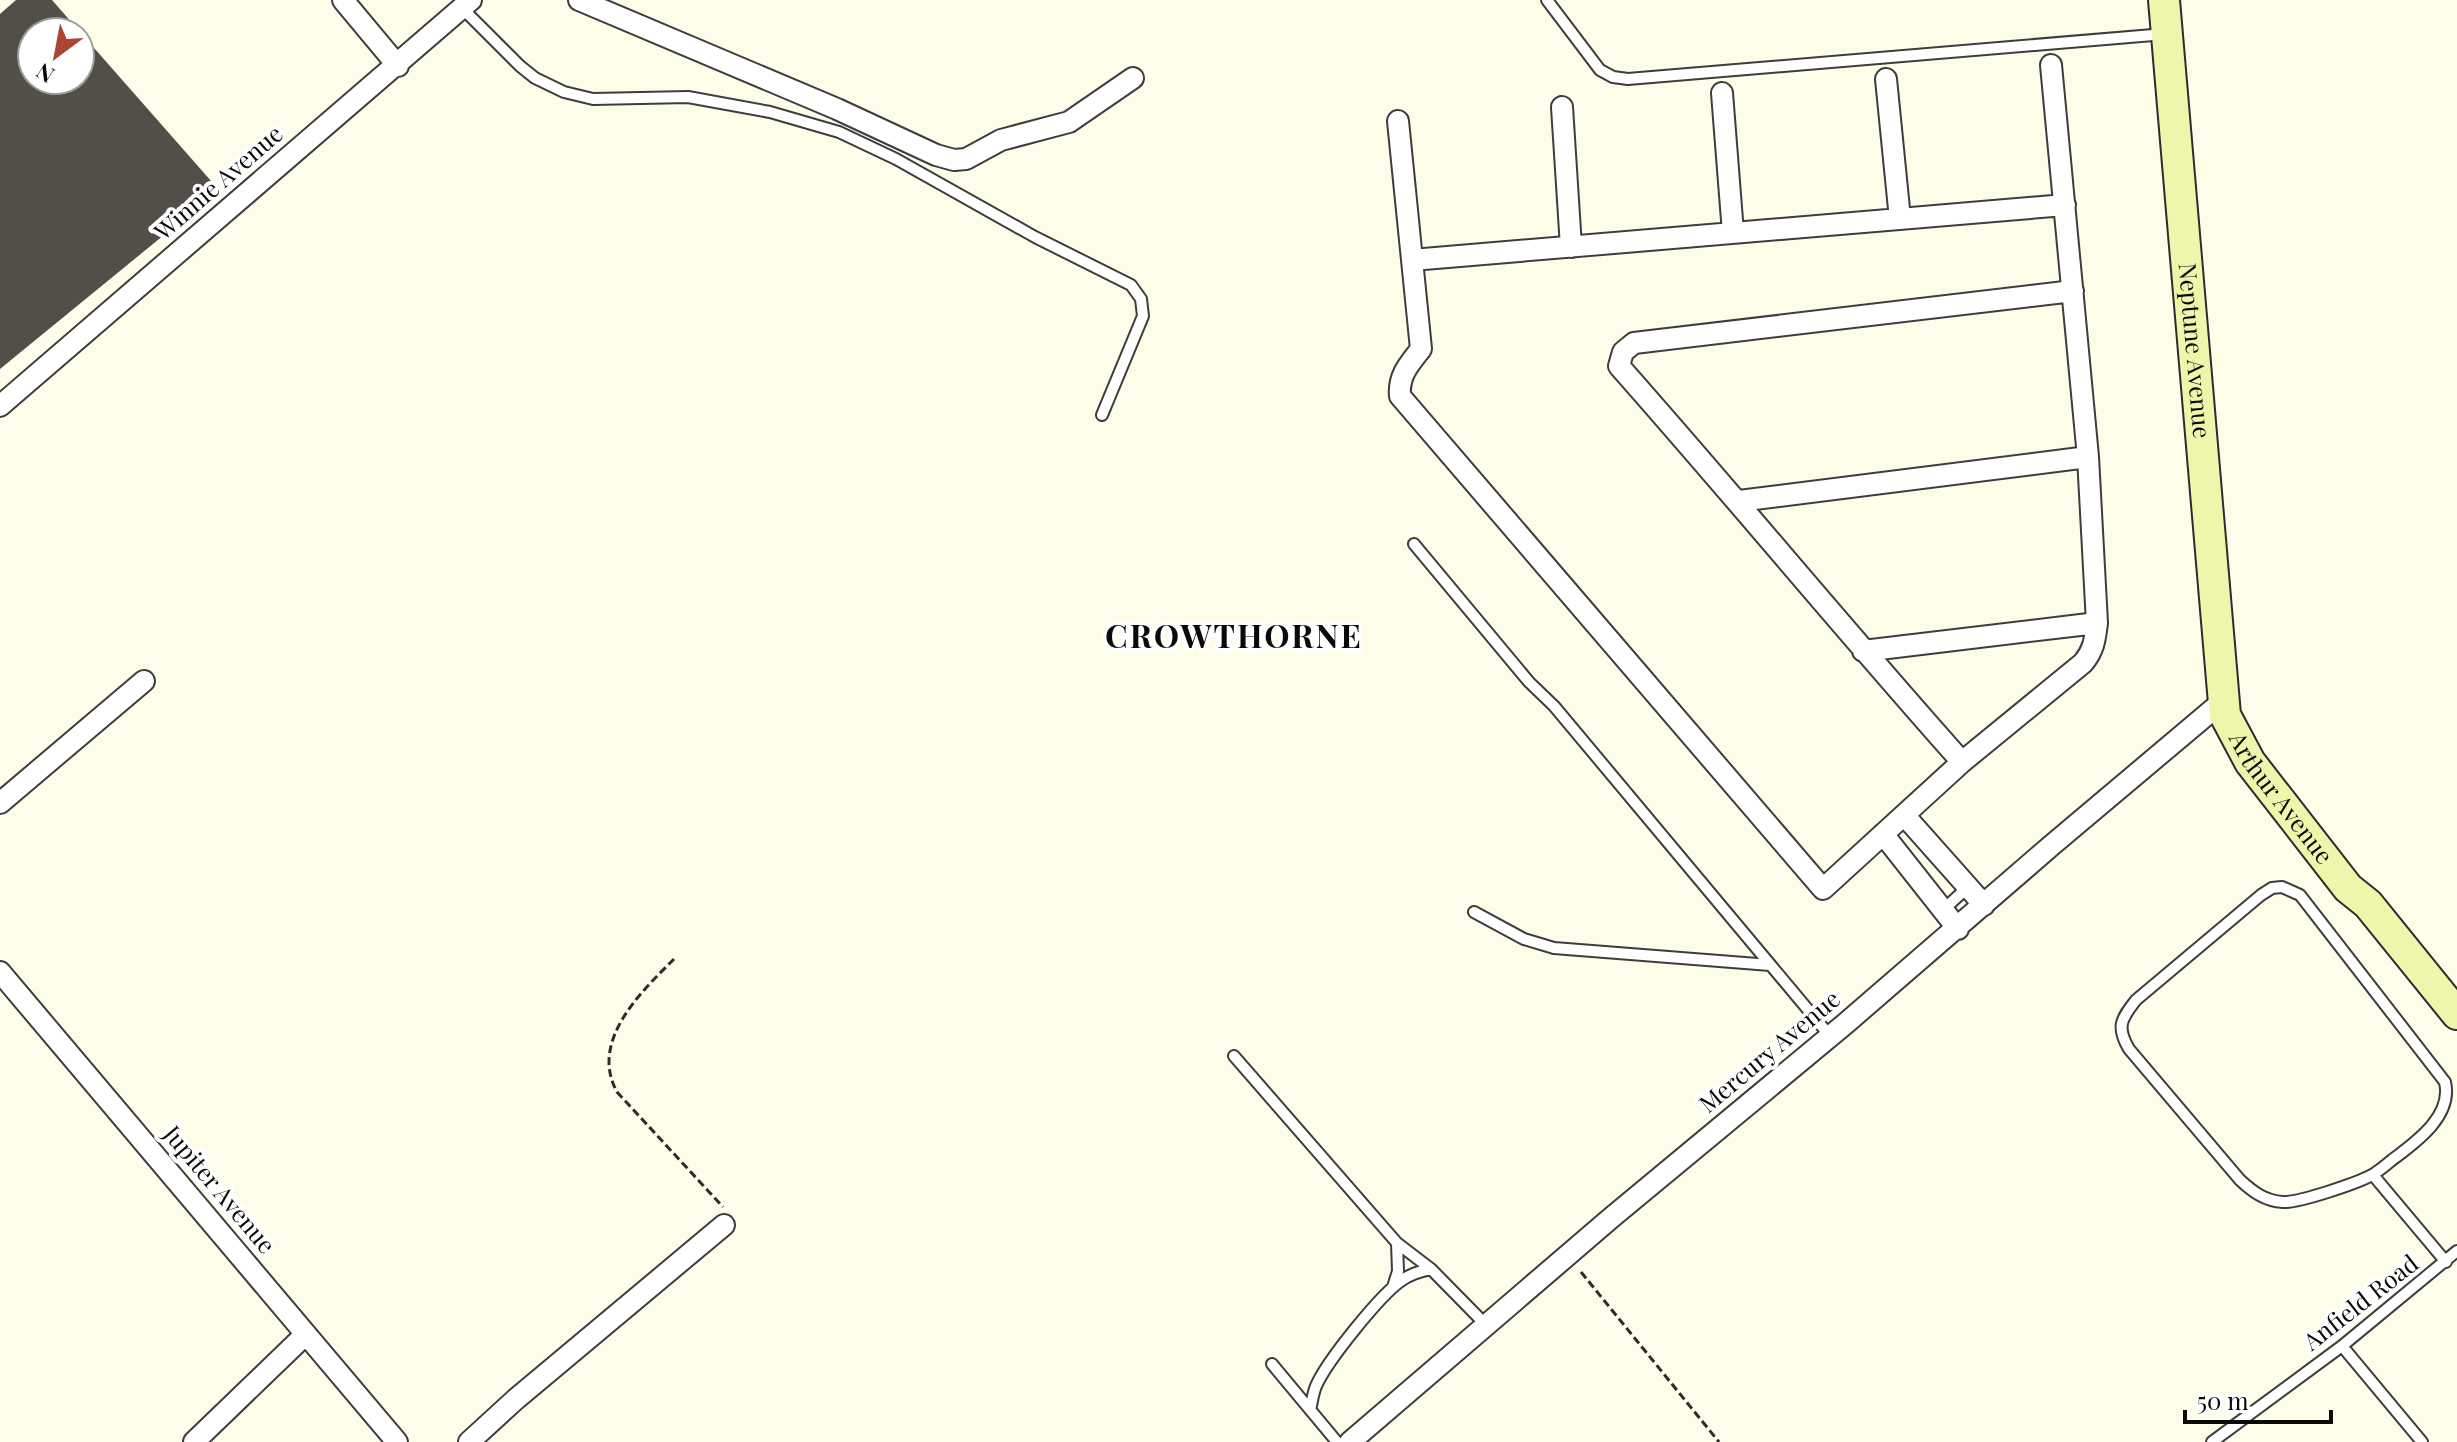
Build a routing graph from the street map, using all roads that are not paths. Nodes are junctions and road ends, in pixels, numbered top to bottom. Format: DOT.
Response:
graph roads {
  1 [pos="343,0"];
  2 [pos="579,0"];
  3 [pos="1547,0"];
  4 [pos="2164,0"];
  5 [pos="467,4"];
  6 [pos="2167,33"];
  7 [pos="2051,65"];
  8 [pos="398,66"];
  9 [pos="1133,78"];
  10 [pos="1886,79"];
  11 [pos="1722,93"];
  12 [pos="1562,107"];
  13 [pos="1398,121"];
  14 [pos="2065,205"];
  15 [pos="1900,219"];
  16 [pos="1733,233"];
  17 [pos="1571,247"];
  18 [pos="1412,260"];
  19 [pos="2073,291"];
  20 [pos="0,406"];
  21 [pos="1102,415"];
  22 [pos="2088,457"];
  23 [pos="1739,501"];
  24 [pos="1414,544"];
  25 [pos="2097,623"];
  26 [pos="1863,651"];
  27 [pos="144,681"];
  28 [pos="2223,701"];
  29 [pos="1962,762"];
  30 [pos="0,803"];
  31 [pos="1904,815"];
  32 [pos="1883,834"];
  33 [pos="1968,887"];
  34 [pos="2348,888"];
  35 [pos="1984,905"];
  36 [pos="1943,910"];
  37 [pos="1474,912"];
  38 [pos="1958,929"];
  39 [pos="1770,965"];
  40 [pos="0,972"];
  41 [pos="2457,1014"];
  42 [pos="1830,1036"];
  43 [pos="2457,1037"];
  44 [pos="1234,1056"];
  45 [pos="2373,1175"];
  46 [pos="724,1225"];
  47 [pos="1397,1243"];
  48 [pos="2457,1251"];
  49 [pos="2446,1262"];
  50 [pos="1431,1269"];
  51 [pos="1392,1288"];
  52 [pos="1486,1325"];
  53 [pos="306,1334"];
  54 [pos="2342,1346"];
  55 [pos="1272,1364"];
  56 [pos="1310,1410"];
  57 [pos="194,1442"];
  58 [pos="397,1442"];
  59 [pos="469,1442"];
  60 [pos="1337,1442"];
  61 [pos="1350,1442"];
  62 [pos="2212,1442"];
  63 [pos="2422,1442"];
  1 -- 8 [label="street"];
  2 -- 9 [label="street"];
  3 -- 6 [label="lane"];
  4 -- 6 [label="main road, Neptune Avenue"];
  5 -- 8 [label="street, Winnie Avenue"];
  5 -- 21 [label="lane"];
  6 -- 28 [label="main road, Neptune Avenue"];
  7 -- 14 [label="street"];
  8 -- 20 [label="street, Winnie Avenue"];
  10 -- 15 [label="street"];
  11 -- 16 [label="street"];
  12 -- 17 [label="street"];
  13 -- 18 [label="street"];
  14 -- 15 [label="street"];
  14 -- 19 [label="street"];
  15 -- 16 [label="street"];
  16 -- 17 [label="street"];
  17 -- 18 [label="street"];
  18 -- 32 [label="street"];
  19 -- 22 [label="street"];
  19 -- 23 [label="street"];
  22 -- 23 [label="street"];
  22 -- 25 [label="street"];
  23 -- 26 [label="street"];
  24 -- 39 [label="lane"];
  25 -- 26 [label="street"];
  25 -- 29 [label="street"];
  26 -- 29 [label="street"];
  27 -- 30 [label="street"];
  28 -- 34 [label="main road, Arthur Avenue"];
  28 -- 35 [label="street, Mercury Avenue"];
  29 -- 31 [label="street"];
  31 -- 32 [label="street"];
  31 -- 33 [label="street"];
  32 -- 36 [label="street"];
  33 -- 35 [label="street"];
  33 -- 36 [label="lane"];
  34 -- 41 [label="main road, Arthur Avenue"];
  34 -- 43 [label="main road, Arthur Avenue"];
  35 -- 38 [label="street, Mercury Avenue"];
  36 -- 38 [label="street"];
  37 -- 39 [label="lane"];
  38 -- 42 [label="street, Mercury Avenue"];
  39 -- 42 [label="lane"];
  40 -- 53 [label="street, Jupiter Avenue"];
  42 -- 52 [label="street, Mercury Avenue"];
  44 -- 47 [label="lane"];
  45 -- 45 [label="lane"];
  45 -- 49 [label="lane"];
  46 -- 59 [label="street"];
  47 -- 50 [label="lane"];
  47 -- 51 [label="lane"];
  48 -- 49 [label="lane, Anfield Road"];
  49 -- 54 [label="lane, Anfield Road"];
  50 -- 51 [label="lane"];
  50 -- 52 [label="lane"];
  51 -- 56 [label="lane"];
  52 -- 61 [label="street, Mercury Avenue"];
  53 -- 57 [label="street"];
  53 -- 58 [label="street, Jupiter Avenue"];
  54 -- 62 [label="lane, Anfield Road"];
  54 -- 63 [label="lane"];
  55 -- 56 [label="lane"];
  56 -- 60 [label="lane"];
}
